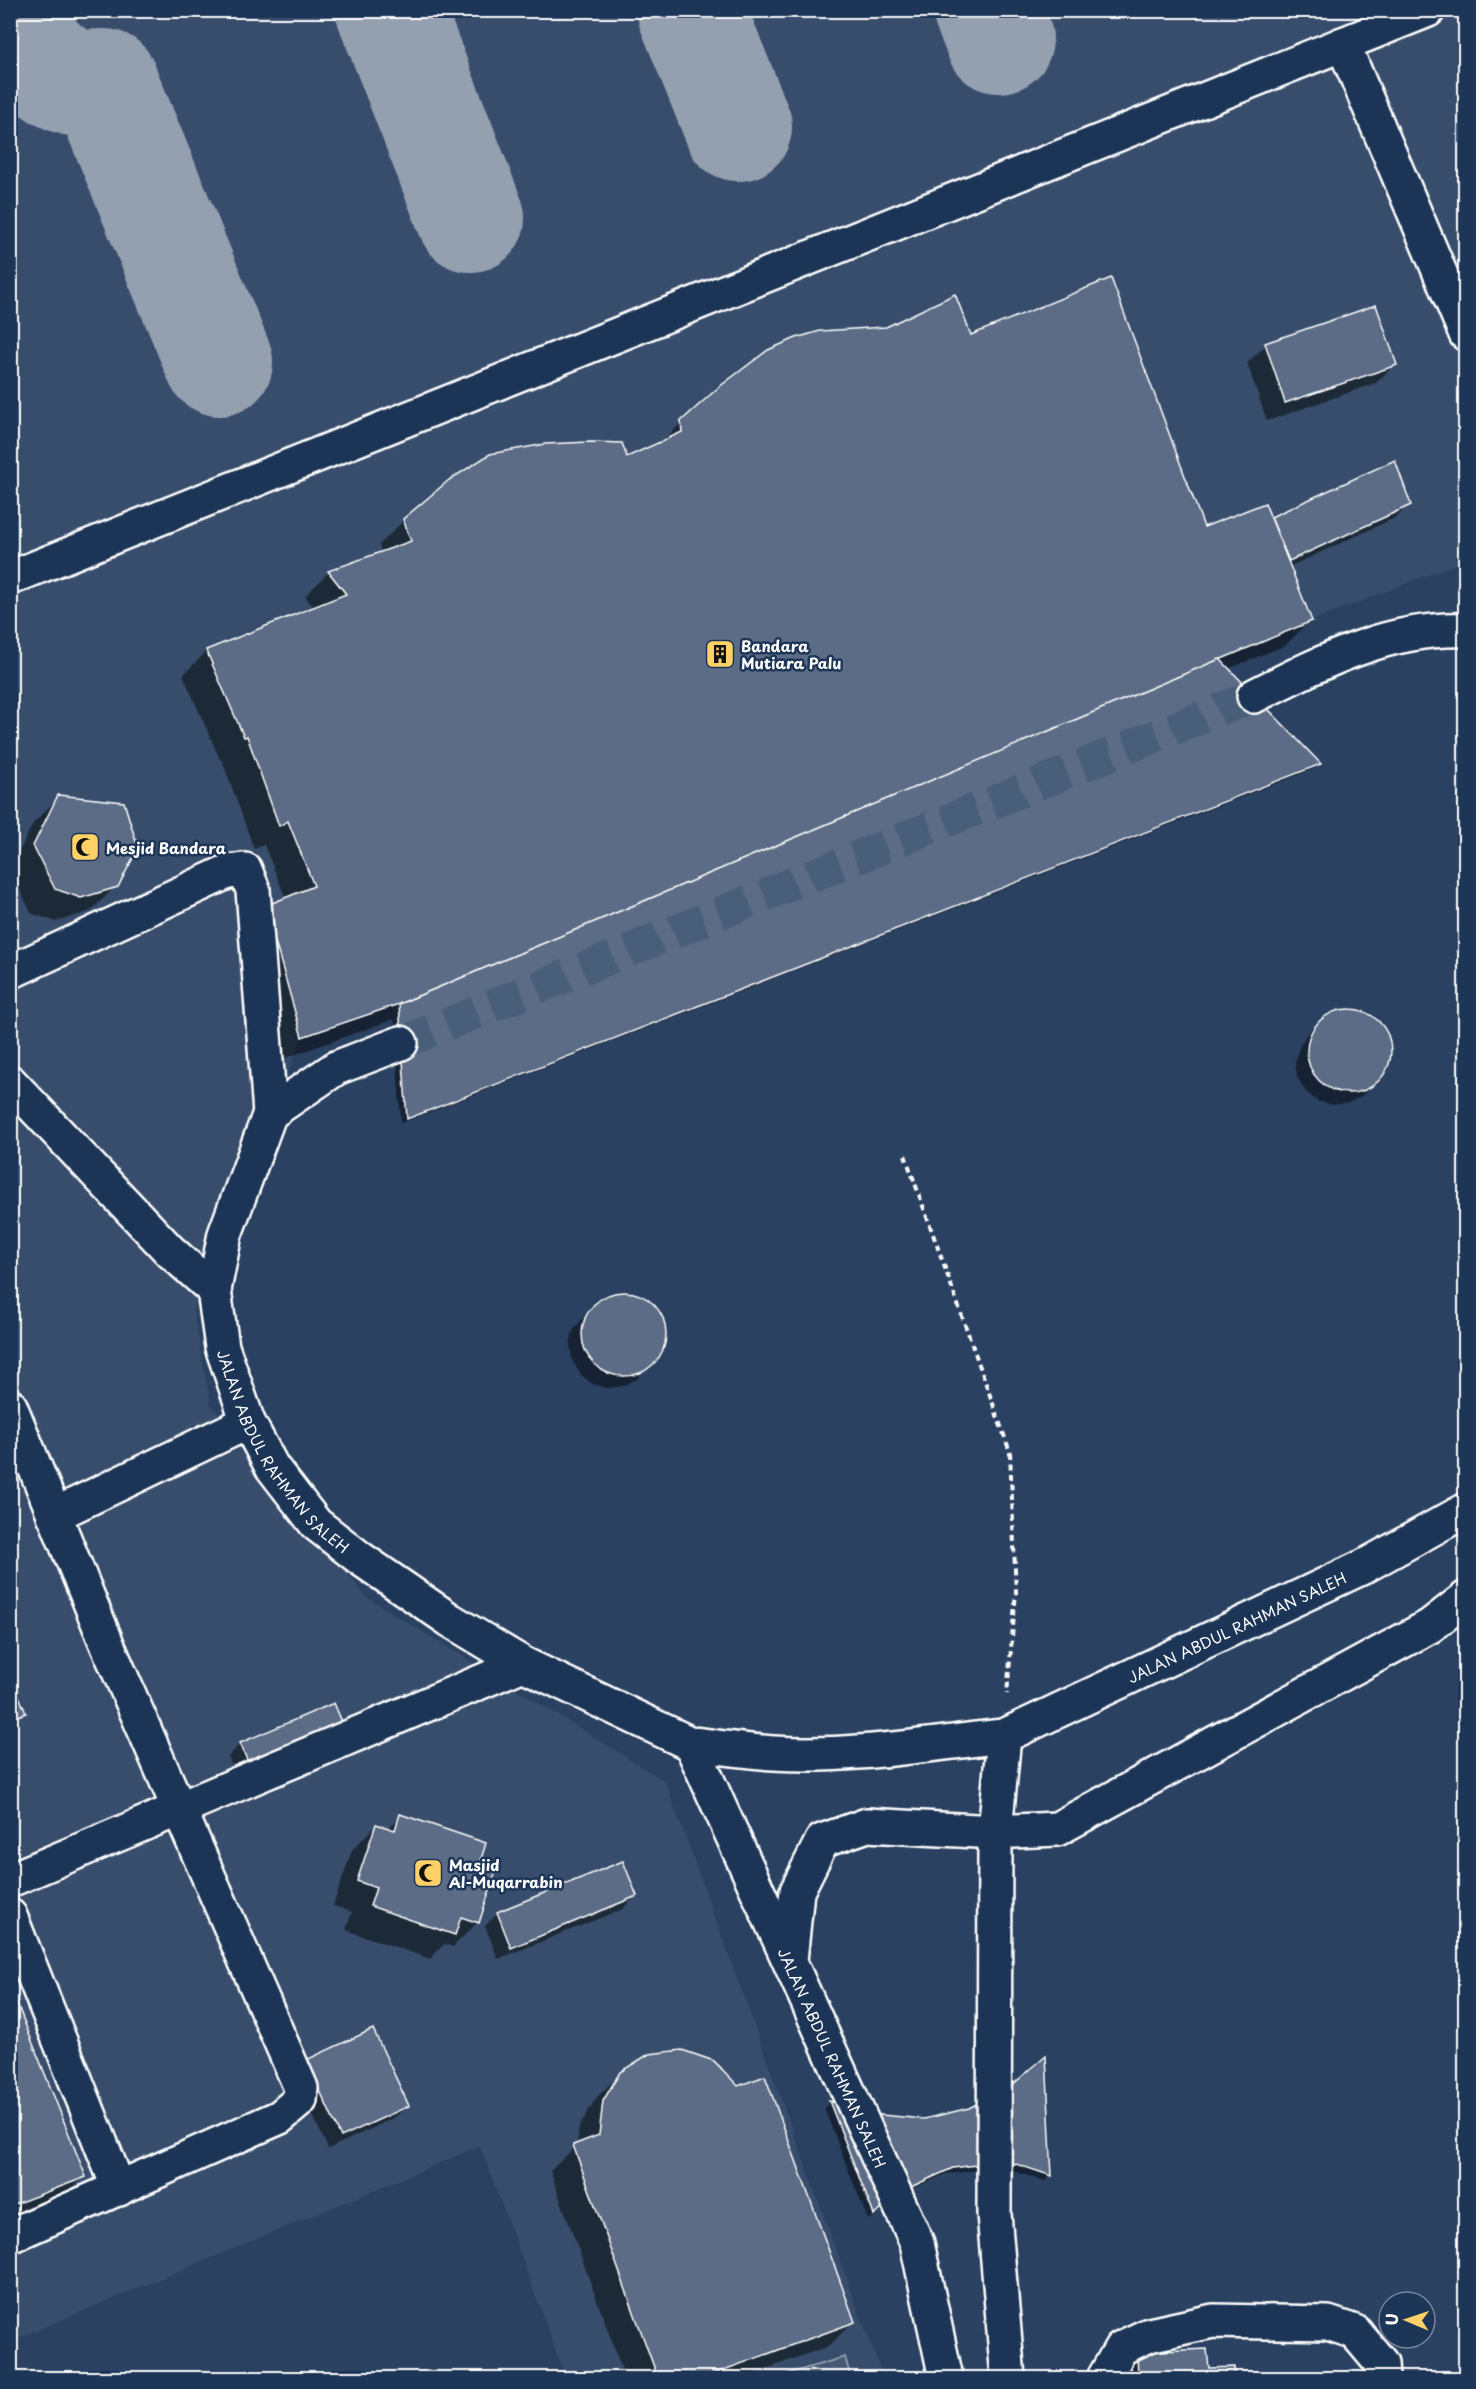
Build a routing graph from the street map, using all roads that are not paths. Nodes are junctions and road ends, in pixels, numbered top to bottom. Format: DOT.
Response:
graph roads {
  1 [pos="1428,10"];
  2 [pos="1343,44"];
  3 [pos="1466,334"];
  4 [pos="10,578"];
  5 [pos="1466,630"];
  6 [pos="1254,696"];
  7 [pos="10,972"];
  8 [pos="401,1043"];
  9 [pos="10,1082"];
  10 [pos="270,1113"];
  11 [pos="214,1290"];
  12 [pos="10,1406"];
  13 [pos="248,1422"];
  14 [pos="1466,1510"];
  15 [pos="54,1515"];
  16 [pos="1466,1598"];
  17 [pos="523,1664"];
  18 [pos="1004,1736"];
  19 [pos="691,1744"];
  20 [pos="179,1809"];
  21 [pos="995,1832"];
  22 [pos="10,1880"];
  23 [pos="10,1916"];
  24 [pos="790,1962"];
  25 [pos="119,2189"];
  26 [pos="10,2236"];
  27 [pos="946,2379"];
  28 [pos="1008,2379"];
  29 [pos="1104,2379"];
  30 [pos="1382,2379"];
  1 -- 2 [label="street"];
  2 -- 3 [label="street"];
  2 -- 4 [label="street"];
  5 -- 6 [label="street"];
  7 -- 10 [label="street"];
  8 -- 10 [label="street"];
  9 -- 11 [label="street"];
  10 -- 11 [label="street, JALAN ABDUL RAHMAN SALEH"];
  11 -- 13 [label="street, JALAN ABDUL RAHMAN SALEH"];
  12 -- 15 [label="street"];
  13 -- 15 [label="street"];
  13 -- 17 [label="street, JALAN ABDUL RAHMAN SALEH"];
  14 -- 18 [label="street, JALAN ABDUL RAHMAN SALEH"];
  15 -- 20 [label="street"];
  16 -- 21 [label="street"];
  17 -- 19 [label="street, JALAN ABDUL RAHMAN SALEH"];
  17 -- 20 [label="street"];
  18 -- 19 [label="street, JALAN ABDUL RAHMAN SALEH"];
  18 -- 21 [label="street"];
  19 -- 24 [label="street, JALAN ABDUL RAHMAN SALEH"];
  20 -- 22 [label="street"];
  20 -- 25 [label="street"];
  21 -- 24 [label="street"];
  21 -- 28 [label="street"];
  23 -- 25 [label="street"];
  24 -- 27 [label="street, JALAN ABDUL RAHMAN SALEH"];
  25 -- 26 [label="street"];
  29 -- 30 [label="street"];
}
